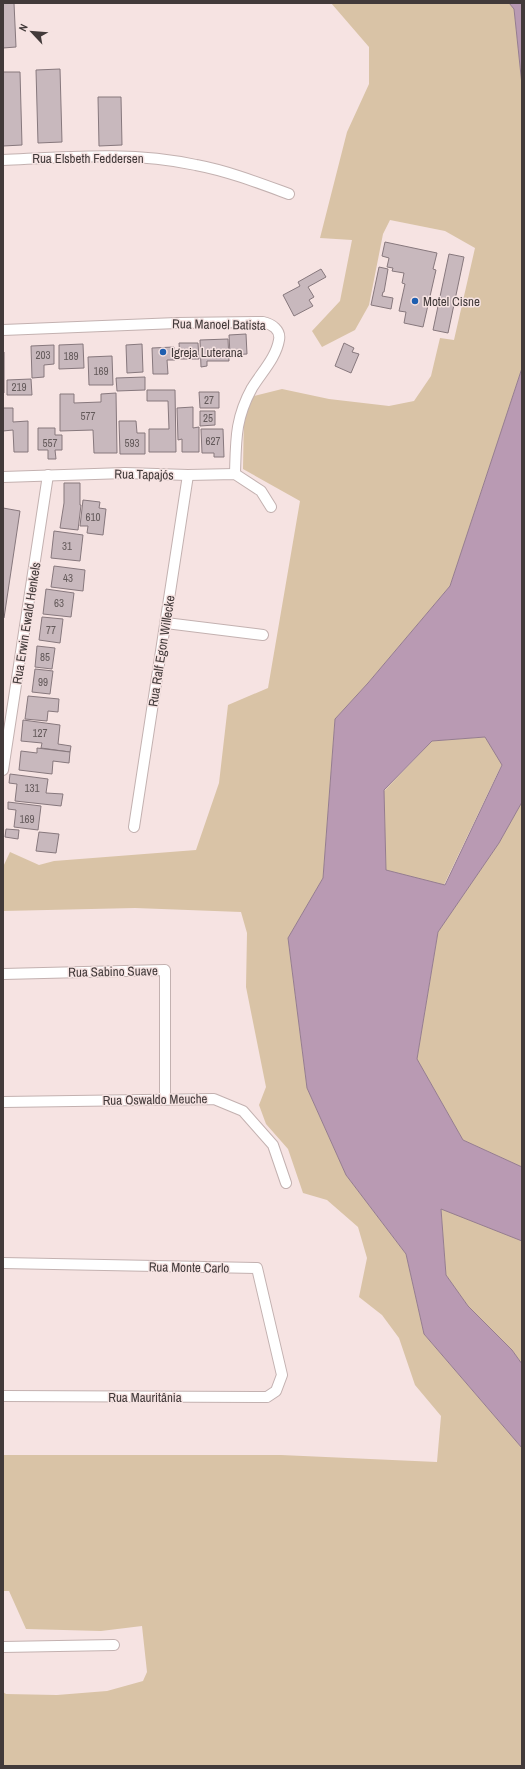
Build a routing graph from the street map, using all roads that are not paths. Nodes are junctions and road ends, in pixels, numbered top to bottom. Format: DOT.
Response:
graph roads {
  1 [pos="3,160"];
  2 [pos="289,194"];
  3 [pos="3,330"];
  4 [pos="235,474"];
  5 [pos="48,475"];
  6 [pos="188,475"];
  7 [pos="3,477"];
  8 [pos="271,507"];
  9 [pos="166,623"];
  10 [pos="263,635"];
  11 [pos="3,770"];
  12 [pos="134,827"];
  13 [pos="3,974"];
  14 [pos="165,1100"];
  15 [pos="3,1102"];
  16 [pos="286,1183"];
  17 [pos="3,1263"];
  18 [pos="280,1383"];
  19 [pos="3,1396"];
  20 [pos="114,1645"];
  21 [pos="3,1647"];
  1 -- 2 [label="street, Rua Elsbeth Feddersen"];
  3 -- 4 [label="street, Rua Manoel Batista"];
  4 -- 6 [label="street, Rua Tapajós"];
  4 -- 8 [label="street"];
  5 -- 6 [label="street, Rua Tapajós"];
  5 -- 7 [label="street, Rua Tapajós"];
  5 -- 11 [label="street, Rua Erwin Ewald Henkels"];
  6 -- 9 [label="street, Rua Ralf Egon Willecke"];
  9 -- 10 [label="street"];
  9 -- 12 [label="street, Rua Ralf Egon Willecke"];
  13 -- 14 [label="street, Rua Sabino Suave"];
  14 -- 15 [label="street, Rua Oswaldo Meuche"];
  14 -- 16 [label="street, Rua Oswaldo Meuche"];
  17 -- 18 [label="street, Rua Monte Carlo"];
  18 -- 19 [label="street, Rua Mauritânia"];
  20 -- 21 [label="street"];
}
